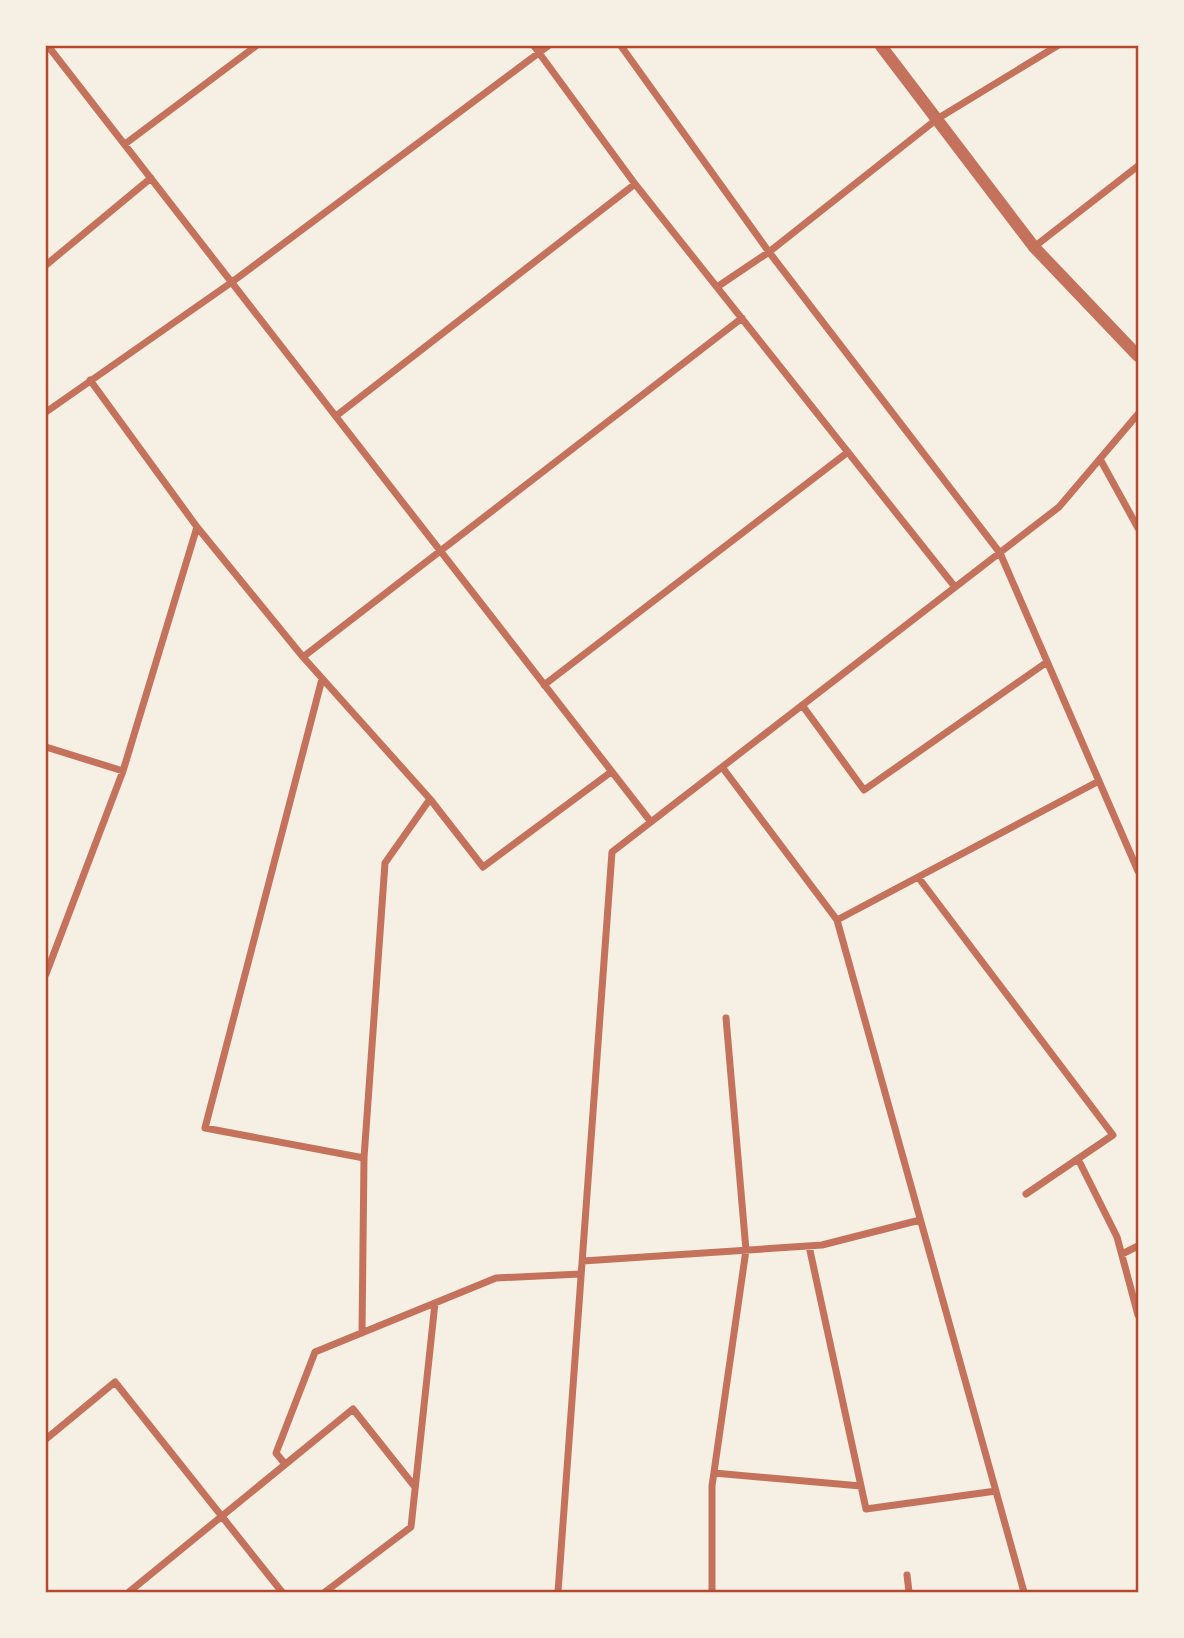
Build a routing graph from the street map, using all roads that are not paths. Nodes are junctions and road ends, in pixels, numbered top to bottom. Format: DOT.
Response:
graph roads {
  1 [pos="48,46"];
  2 [pos="256,46"];
  3 [pos="548,46"];
  4 [pos="621,46"];
  5 [pos="881,46"];
  6 [pos="1057,46"];
  7 [pos="537,49"];
  8 [pos="937,119"];
  9 [pos="125,144"];
  10 [pos="1139,166"];
  11 [pos="151,178"];
  12 [pos="635,184"];
  13 [pos="1034,247"];
  14 [pos="769,252"];
  15 [pos="46,265"];
  16 [pos="232,282"];
  17 [pos="717,287"];
  18 [pos="742,318"];
  19 [pos="1139,356"];
  20 [pos="90,380"];
  21 [pos="46,412"];
  22 [pos="1139,414"];
  23 [pos="336,416"];
  24 [pos="848,452"];
  25 [pos="1100,459"];
  26 [pos="197,527"];
  27 [pos="1139,528"];
  28 [pos="440,551"];
  29 [pos="1000,552"];
  30 [pos="955,587"];
  31 [pos="303,657"];
  32 [pos="1047,662"];
  33 [pos="322,679"];
  34 [pos="544,685"];
  35 [pos="802,705"];
  36 [pos="46,747"];
  37 [pos="722,767"];
  38 [pos="123,771"];
  39 [pos="611,772"];
  40 [pos="1100,781"];
  41 [pos="430,799"];
  42 [pos="651,822"];
  43 [pos="1139,870"];
  44 [pos="918,877"];
  45 [pos="837,920"];
  46 [pos="46,974"];
  47 [pos="726,1018"];
  48 [pos="364,1158"];
  49 [pos="1078,1159"];
  50 [pos="1026,1194"];
  51 [pos="920,1220"];
  52 [pos="809,1246"];
  53 [pos="1139,1246"];
  54 [pos="746,1250"];
  55 [pos="1122,1254"];
  56 [pos="583,1261"];
  57 [pos="581,1275"];
  58 [pos="435,1303"];
  59 [pos="1139,1315"];
  60 [pos="362,1333"];
  61 [pos="46,1439"];
  62 [pos="285,1464"];
  63 [pos="714,1473"];
  64 [pos="862,1486"];
  65 [pos="415,1487"];
  66 [pos="996,1491"];
  67 [pos="221,1517"];
  68 [pos="907,1574"];
  69 [pos="129,1592"];
  70 [pos="282,1592"];
  71 [pos="325,1592"];
  72 [pos="558,1592"];
  73 [pos="712,1592"];
  74 [pos="909,1592"];
  75 [pos="1024,1592"];
  1 -- 9 [label="street"];
  2 -- 9 [label="street"];
  3 -- 7 [label="street"];
  4 -- 14 [label="street"];
  5 -- 8 [label="street"];
  6 -- 8 [label="street"];
  7 -- 12 [label="street"];
  7 -- 16 [label="street"];
  8 -- 13 [label="street"];
  8 -- 14 [label="street"];
  9 -- 11 [label="street"];
  10 -- 13 [label="street"];
  11 -- 15 [label="street"];
  11 -- 16 [label="street"];
  12 -- 17 [label="street"];
  12 -- 23 [label="street"];
  13 -- 19 [label="street"];
  14 -- 17 [label="street"];
  14 -- 29 [label="street"];
  16 -- 20 [label="street"];
  16 -- 23 [label="street"];
  17 -- 18 [label="street"];
  18 -- 24 [label="street"];
  18 -- 28 [label="street"];
  20 -- 21 [label="street"];
  20 -- 26 [label="street"];
  22 -- 25 [label="street"];
  23 -- 28 [label="street"];
  24 -- 30 [label="street"];
  24 -- 34 [label="street"];
  25 -- 27 [label="street"];
  25 -- 29 [label="street"];
  26 -- 31 [label="street"];
  26 -- 38 [label="street"];
  28 -- 31 [label="street"];
  28 -- 34 [label="street"];
  29 -- 30 [label="street"];
  29 -- 32 [label="street"];
  30 -- 35 [label="street"];
  31 -- 33 [label="street"];
  32 -- 35 [label="street"];
  32 -- 40 [label="street"];
  33 -- 41 [label="street"];
  33 -- 48 [label="street"];
  34 -- 39 [label="street"];
  35 -- 37 [label="street"];
  36 -- 38 [label="street"];
  37 -- 42 [label="street"];
  37 -- 45 [label="street"];
  38 -- 46 [label="street"];
  39 -- 41 [label="street"];
  39 -- 42 [label="street"];
  40 -- 43 [label="street"];
  40 -- 44 [label="street"];
  41 -- 48 [label="street"];
  42 -- 56 [label="street"];
  44 -- 45 [label="street"];
  44 -- 49 [label="street"];
  45 -- 51 [label="street"];
  47 -- 54 [label="street"];
  48 -- 60 [label="street"];
  49 -- 50 [label="street"];
  49 -- 55 [label="street"];
  51 -- 52 [label="street"];
  51 -- 66 [label="street"];
  52 -- 54 [label="street"];
  52 -- 64 [label="street"];
  53 -- 55 [label="street"];
  54 -- 56 [label="street"];
  54 -- 63 [label="street"];
  55 -- 59 [label="street"];
  56 -- 57 [label="street"];
  57 -- 58 [label="street"];
  57 -- 72 [label="street"];
  58 -- 60 [label="street"];
  58 -- 65 [label="street"];
  60 -- 62 [label="street"];
  61 -- 67 [label="street"];
  62 -- 65 [label="street"];
  62 -- 67 [label="street"];
  63 -- 64 [label="street"];
  63 -- 73 [label="street"];
  64 -- 66 [label="street"];
  65 -- 71 [label="street"];
  66 -- 75 [label="street"];
  67 -- 69 [label="street"];
  67 -- 70 [label="street"];
  68 -- 74 [label="street"];
}
